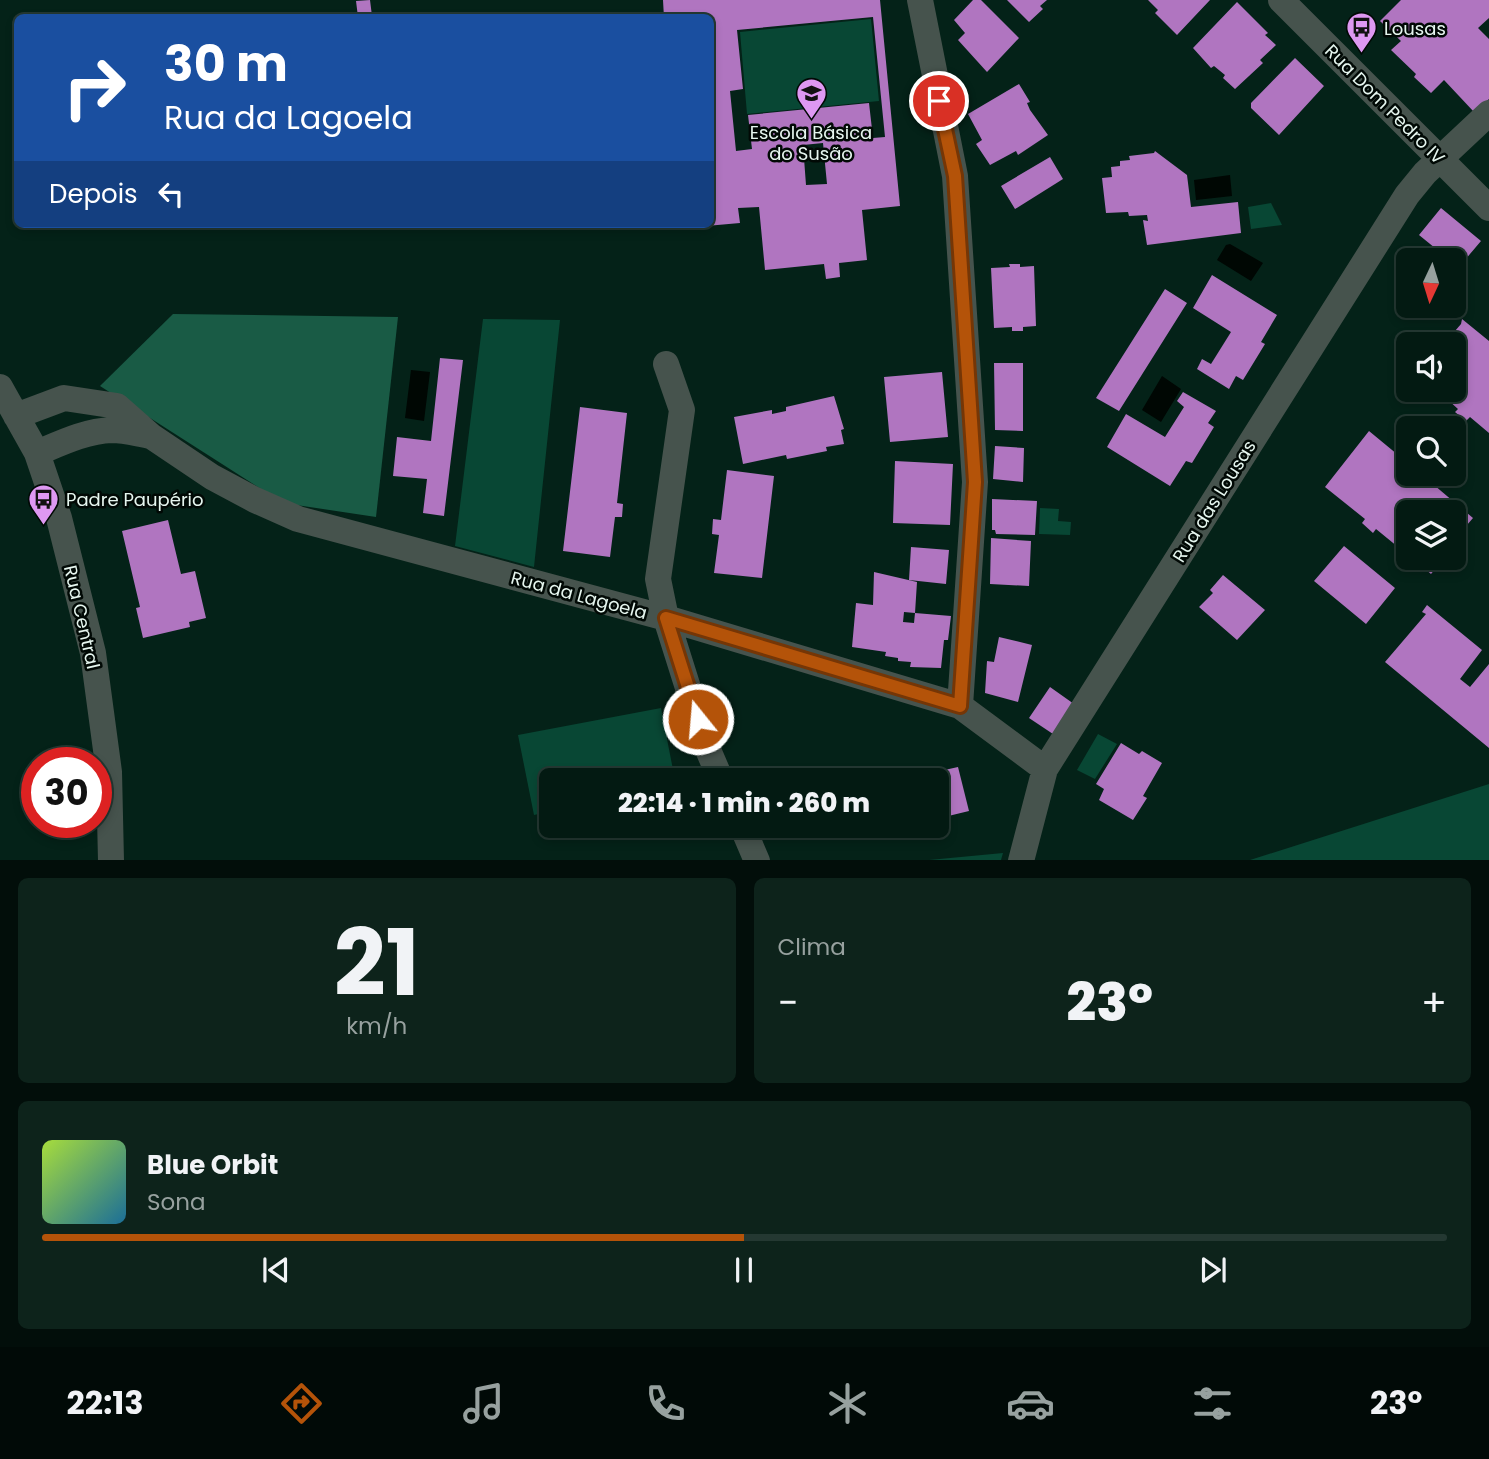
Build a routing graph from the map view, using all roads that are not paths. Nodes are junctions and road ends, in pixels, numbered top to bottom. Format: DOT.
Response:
graph roads {
  1 [pos="919,0"];
  2 [pos="1282,0"];
  3 [pos="1489,113"];
  4 [pos="1441,160"];
  5 [pos="1489,208"];
  6 [pos="666,364"];
  7 [pos="0,387"];
  8 [pos="16,416"];
  9 [pos="151,436"];
  10 [pos="37,453"];
  11 [pos="666,618"];
  12 [pos="960,706"];
  13 [pos="716,768"];
  14 [pos="1045,769"];
  15 [pos="747,838"];
  16 [pos="111,860"];
  17 [pos="757,860"];
  18 [pos="1021,860"];
  1 -- 12 [label="street"];
  2 -- 4 [label="street, Rua Dom Pedro IV"];
  3 -- 4 [label="street, Rua das Lousas"];
  4 -- 5 [label="street, Rua Dom Pedro IV"];
  4 -- 14 [label="street, Rua das Lousas"];
  6 -- 11 [label="street"];
  7 -- 8 [label="street, Rua Central"];
  8 -- 9 [label="street, Rua da Lagoela"];
  8 -- 10 [label="street, Rua Central"];
  9 -- 10 [label="street, Rua da Lagoela"];
  9 -- 11 [label="street, Rua da Lagoela"];
  10 -- 16 [label="street, Rua Central"];
  11 -- 12 [label="street, Rua da Lagoela"];
  11 -- 13 [label="street"];
  12 -- 14 [label="street, Rua da Lagoela"];
  14 -- 18 [label="street, Rua das Lousas"];
  15 -- 17 [label="street"];
}
